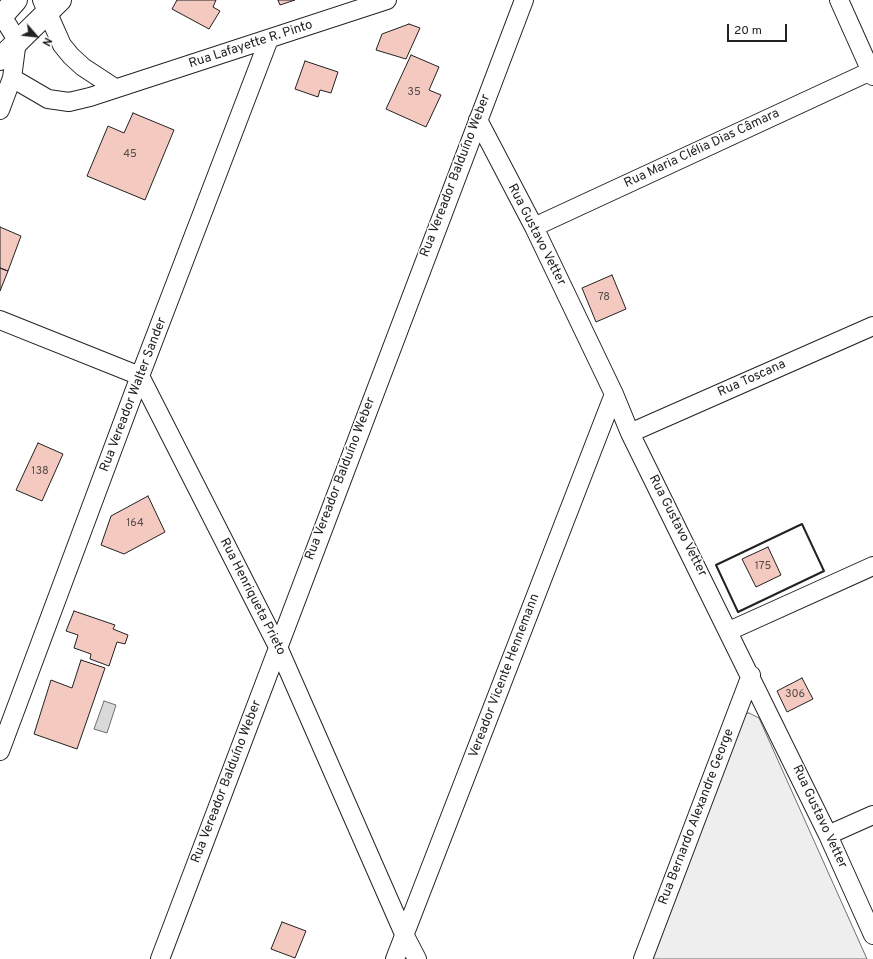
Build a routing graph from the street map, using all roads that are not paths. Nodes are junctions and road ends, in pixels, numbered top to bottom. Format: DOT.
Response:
graph roads {
  1 [pos="16,0"];
  2 [pos="387,0"];
  3 [pos="524,0"];
  4 [pos="838,0"];
  5 [pos="49,4"];
  6 [pos="1,17"];
  7 [pos="269,39"];
  8 [pos="17,40"];
  9 [pos="0,59"];
  10 [pos="872,73"];
  11 [pos="12,78"];
  12 [pos="115,88"];
  13 [pos="0,110"];
  14 [pos="478,120"];
  15 [pos="534,228"];
  16 [pos="0,320"];
  17 [pos="873,326"];
  18 [pos="140,376"];
  19 [pos="614,394"];
  20 [pos="630,433"];
  21 [pos="873,566"];
  22 [pos="729,631"];
  23 [pos="278,647"];
  24 [pos="751,675"];
  25 [pos="0,751"];
  26 [pos="873,815"];
  27 [pos="828,835"];
  28 [pos="404,934"];
  29 [pos="873,934"];
  30 [pos="160,959"];
  31 [pos="395,959"];
  32 [pos="418,959"];
  33 [pos="643,959"];
  1 -- 6 [label="main road"];
  2 -- 7 [label="street, Rua Lafayette R. Pinto"];
  3 -- 14 [label="street, Rua Vereador Balduíno Weber"];
  4 -- 10 [label="street"];
  5 -- 8 [label="main road"];
  5 -- 12 [label="street"];
  6 -- 8 [label="street"];
  7 -- 12 [label="street, Rua Lafayette R. Pinto"];
  7 -- 18 [label="street, Rua Vereador Walter Sander"];
  8 -- 9 [label="main road"];
  8 -- 11 [label="street"];
  10 -- 15 [label="street, Rua Maria Clélia Dias Câmara"];
  11 -- 12 [label="street, Rua Lafayette R. Pinto"];
  11 -- 13 [label="street"];
  14 -- 15 [label="street, Rua Gustavo Vetter"];
  14 -- 23 [label="street, Rua Vereador Balduíno Weber"];
  15 -- 19 [label="street, Rua Gustavo Vetter"];
  16 -- 18 [label="street"];
  17 -- 20 [label="street, Rua Toscana"];
  18 -- 23 [label="street, Rua Henriqueta Prieto"];
  18 -- 25 [label="street, Rua Vereador Walter Sander"];
  19 -- 20 [label="street, Rua Gustavo Vetter"];
  19 -- 28 [label="street, Vereador Vicente Hennemann"];
  20 -- 22 [label="street, Rua Gustavo Vetter"];
  21 -- 22 [label="street"];
  22 -- 24 [label="street, Rua Gustavo Vetter"];
  23 -- 28 [label="street, Rua Henriqueta Prieto"];
  23 -- 30 [label="street, Rua Vereador Balduíno Weber"];
  24 -- 27 [label="street, Rua Gustavo Vetter"];
  24 -- 33 [label="street, Rua Bernardo Alexandre George"];
  26 -- 27 [label="street"];
  27 -- 29 [label="street, Rua Gustavo Vetter"];
  28 -- 31 [label="street, Vereador Vicente Hennemann"];
  28 -- 32 [label="street, Rua Henriqueta Prieto"];
}
